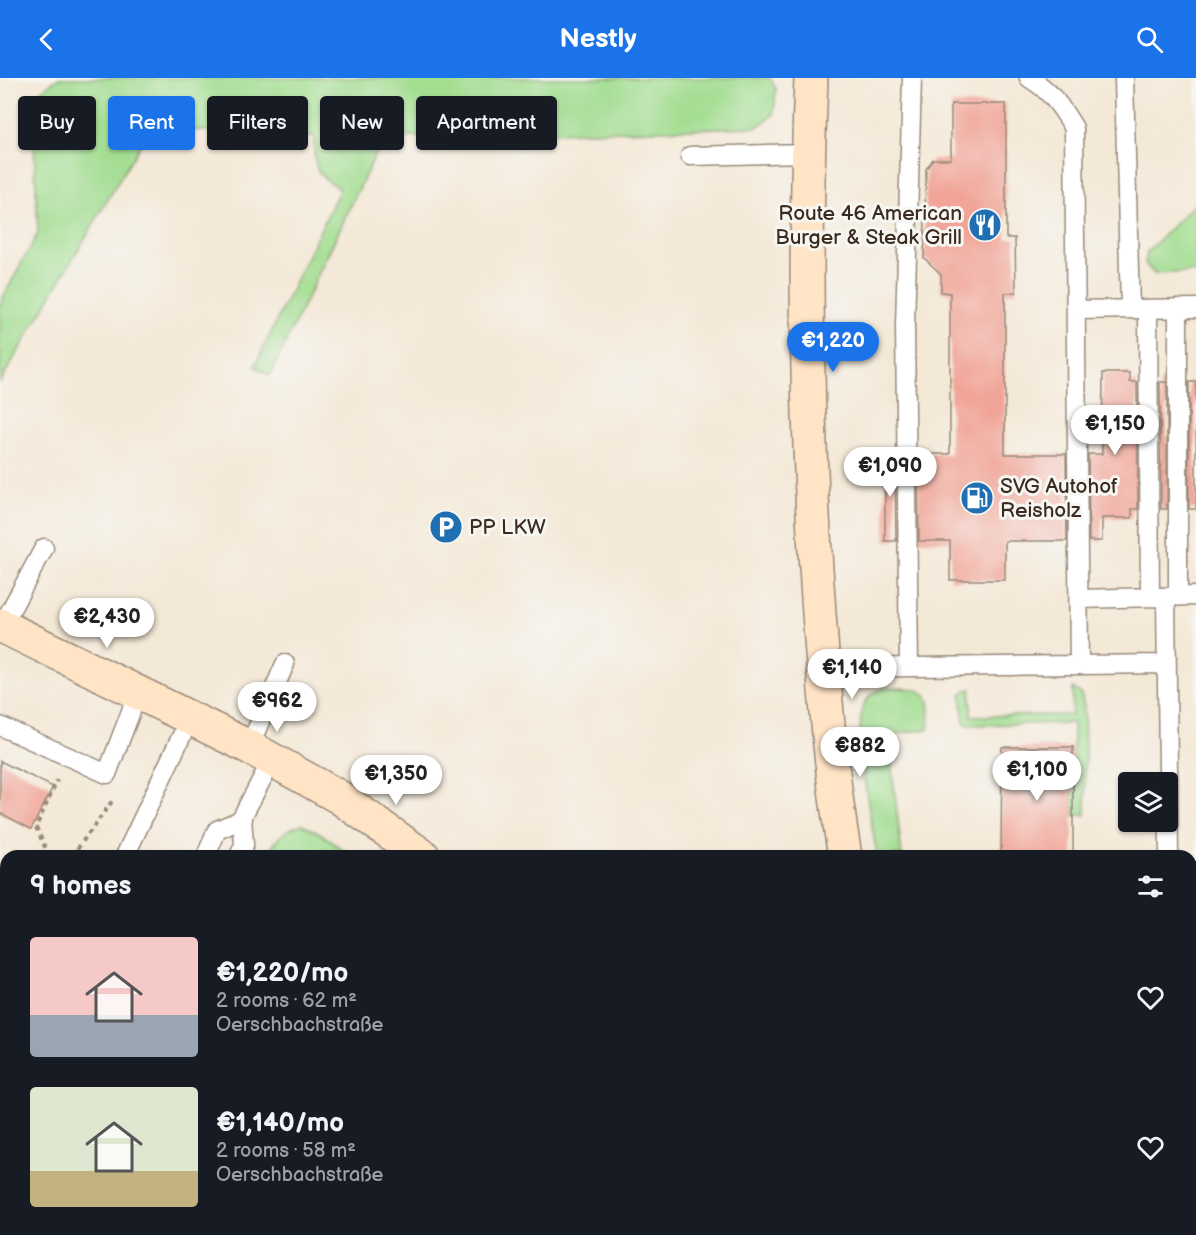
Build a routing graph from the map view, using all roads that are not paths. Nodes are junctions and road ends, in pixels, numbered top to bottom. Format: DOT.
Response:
graph roads {
  1 [pos="811,78"];
  2 [pos="912,78"];
  3 [pos="1029,78"];
  4 [pos="1124,78"];
  5 [pos="808,153"];
  6 [pos="690,156"];
  7 [pos="1178,308"];
  8 [pos="1196,308"];
  9 [pos="1139,309"];
  10 [pos="1077,310"];
  11 [pos="44,548"];
  12 [pos="1173,597"];
  13 [pos="1079,599"];
  14 [pos="1,625"];
  15 [pos="285,664"];
  16 [pos="1167,664"];
  17 [pos="1079,665"];
  18 [pos="909,667"];
  19 [pos="823,668"];
  20 [pos="138,693"];
  21 [pos="189,720"];
  22 [pos="0,726"];
  23 [pos="260,753"];
  24 [pos="243,819"];
  25 [pos="128,850"];
  26 [pos="209,850"];
  27 [pos="242,850"];
  28 [pos="415,850"];
  29 [pos="844,850"];
  30 [pos="1169,850"];
  1 -- 5 [label="main road"];
  2 -- 18 [label="lane"];
  3 -- 10 [label="lane"];
  4 -- 9 [label="lane"];
  5 -- 6 [label="lane"];
  5 -- 19 [label="main road"];
  7 -- 8 [label="lane"];
  7 -- 9 [label="lane"];
  7 -- 12 [label="lane"];
  9 -- 10 [label="lane"];
  9 -- 12 [label="lane"];
  10 -- 13 [label="lane"];
  11 -- 14 [label="lane"];
  12 -- 13 [label="lane"];
  12 -- 16 [label="lane"];
  13 -- 17 [label="lane"];
  14 -- 20 [label="main road"];
  15 -- 23 [label="lane"];
  16 -- 17 [label="lane"];
  16 -- 30 [label="lane"];
  17 -- 18 [label="lane"];
  18 -- 19 [label="lane"];
  19 -- 29 [label="main road"];
  20 -- 21 [label="main road"];
  20 -- 22 [label="lane"];
  21 -- 23 [label="main road"];
  21 -- 25 [label="lane"];
  23 -- 24 [label="lane"];
  23 -- 28 [label="main road"];
  24 -- 26 [label="lane"];
  24 -- 27 [label="lane"];
}
